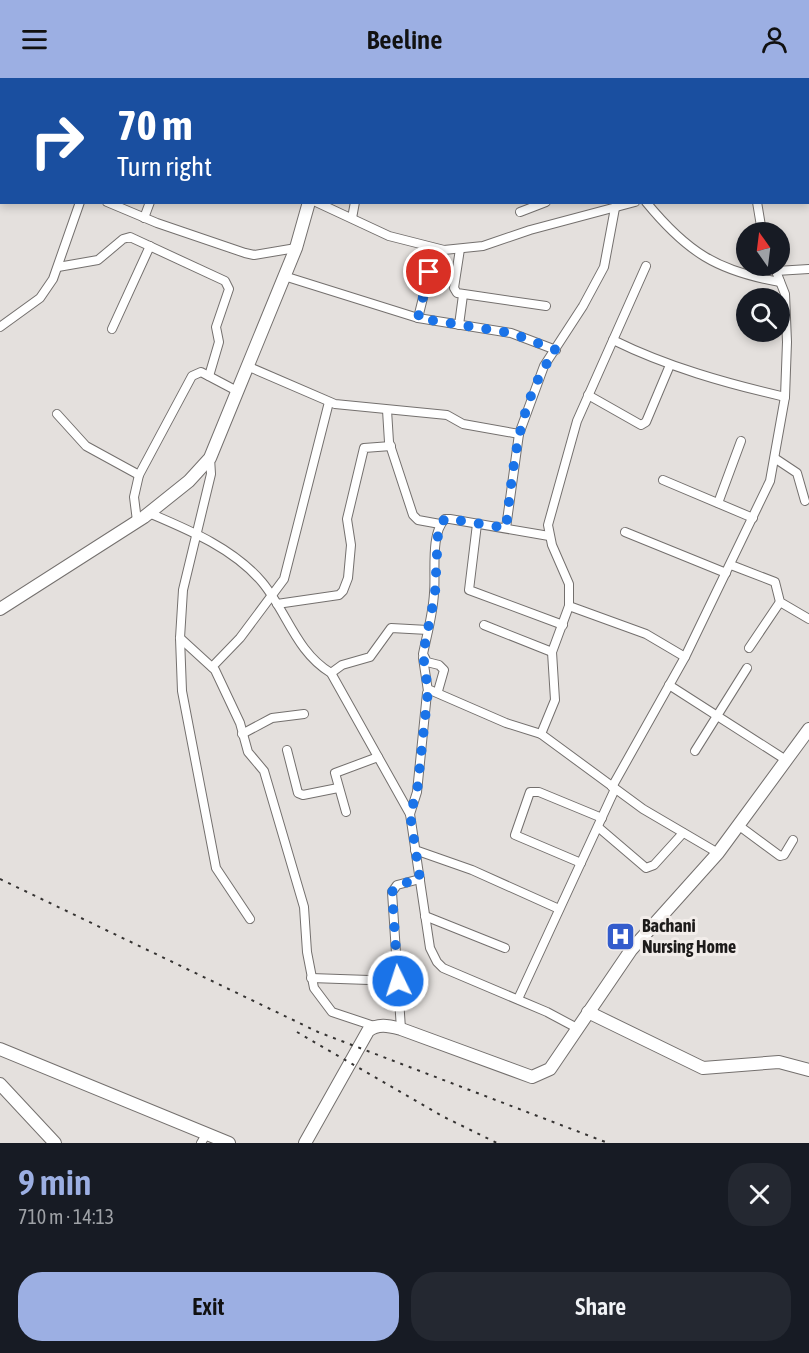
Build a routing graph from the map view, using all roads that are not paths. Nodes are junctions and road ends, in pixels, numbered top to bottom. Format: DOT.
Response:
graph roads {
  1 [pos="79,204"];
  2 [pos="112,204"];
  3 [pos="149,204"];
  4 [pos="308,204"];
  5 [pos="320,204"];
  6 [pos="355,204"];
  7 [pos="541,204"];
  8 [pos="628,204"];
  9 [pos="648,204"];
  10 [pos="757,204"];
  11 [pos="615,208"];
  12 [pos="520,212"];
  13 [pos="144,218"];
  14 [pos="352,218"];
  15 [pos="760,222"];
  16 [pos="150,246"];
  17 [pos="296,248"];
  18 [pos="435,249"];
  19 [pos="460,249"];
  20 [pos="646,266"];
  21 [pos="58,267"];
  22 [pos="790,268"];
  23 [pos="809,269"];
  24 [pos="284,276"];
  25 [pos="778,276"];
  26 [pos="780,282"];
  27 [pos="463,296"];
  28 [pos="546,306"];
  29 [pos="418,318"];
  30 [pos="459,325"];
  31 [pos="0,327"];
  32 [pos="112,329"];
  33 [pos="613,340"];
  34 [pos="556,350"];
  35 [pos="670,365"];
  36 [pos="247,366"];
  37 [pos="209,376"];
  38 [pos="237,391"];
  39 [pos="588,394"];
  40 [pos="785,397"];
  41 [pos="329,402"];
  42 [pos="387,410"];
  43 [pos="57,414"];
  44 [pos="519,434"];
  45 [pos="741,441"];
  46 [pos="391,446"];
  47 [pos="210,458"];
  48 [pos="776,459"];
  49 [pos="139,475"];
  50 [pos="663,480"];
  51 [pos="805,501"];
  52 [pos="718,503"];
  53 [pos="149,513"];
  54 [pos="753,518"];
  55 [pos="137,521"];
  56 [pos="440,524"];
  57 [pos="477,524"];
  58 [pos="506,528"];
  59 [pos="625,532"];
  60 [pos="197,534"];
  61 [pos="549,536"];
  62 [pos="731,565"];
  63 [pos="726,573"];
  64 [pos="274,600"];
  65 [pos="780,602"];
  66 [pos="569,606"];
  67 [pos="0,609"];
  68 [pos="809,619"];
  69 [pos="484,625"];
  70 [pos="563,625"];
  71 [pos="429,630"];
  72 [pos="180,638"];
  73 [pos="749,648"];
  74 [pos="552,652"];
  75 [pos="685,657"];
  76 [pos="423,658"];
  77 [pos="212,667"];
  78 [pos="747,668"];
  79 [pos="331,673"];
  80 [pos="669,685"];
  81 [pos="428,691"];
  82 [pos="438,691"];
  83 [pos="304,714"];
  84 [pos="717,716"];
  85 [pos="809,729"];
  86 [pos="242,734"];
  87 [pos="541,734"];
  88 [pos="287,750"];
  89 [pos="695,751"];
  90 [pos="378,757"];
  91 [pos="786,760"];
  92 [pos="338,788"];
  93 [pos="614,788"];
  94 [pos="346,812"];
  95 [pos="410,814"];
  96 [pos="602,818"];
  97 [pos="738,825"];
  98 [pos="598,827"];
  99 [pos="683,833"];
  100 [pos="793,840"];
  101 [pos="415,850"];
  102 [pos="718,853"];
  103 [pos="581,863"];
  104 [pos="420,879"];
  105 [pos="559,909"];
  106 [pos="425,916"];
  107 [pos="250,919"];
  108 [pos="505,948"];
  109 [pos="311,978"];
  110 [pos="398,981"];
  111 [pos="518,999"];
  112 [pos="588,1012"];
  113 [pos="374,1026"];
  114 [pos="577,1028"];
  115 [pos="401,1029"];
  116 [pos="0,1050"];
  117 [pos="809,1070"];
  118 [pos="0,1085"];
  119 [pos="204,1138"];
  120 [pos="55,1143"];
  121 [pos="229,1143"];
  122 [pos="305,1143"];
  1 -- 21 [label="street"];
  2 -- 13 [label="street"];
  3 -- 13 [label="street"];
  4 -- 17 [label="street"];
  5 -- 14 [label="street"];
  6 -- 14 [label="street"];
  7 -- 12 [label="street"];
  8 -- 11 [label="street"];
  9 -- 26 [label="street"];
  10 -- 15 [label="street"];
  11 -- 19 [label="street"];
  11 -- 34 [label="street"];
  13 -- 17 [label="street"];
  14 -- 18 [label="street"];
  16 -- 21 [label="street"];
  16 -- 32 [label="street"];
  16 -- 37 [label="street"];
  17 -- 24 [label="street"];
  18 -- 19 [label="street"];
  18 -- 29 [label="street"];
  19 -- 27 [label="street"];
  20 -- 33 [label="street"];
  21 -- 31 [label="street"];
  22 -- 23 [label="street"];
  24 -- 29 [label="street"];
  24 -- 36 [label="street"];
  25 -- 26 [label="street"];
  26 -- 40 [label="street"];
  27 -- 28 [label="street"];
  27 -- 30 [label="street"];
  29 -- 30 [label="street"];
  30 -- 34 [label="street"];
  33 -- 35 [label="street"];
  33 -- 39 [label="street"];
  34 -- 44 [label="street"];
  35 -- 39 [label="street"];
  35 -- 40 [label="street"];
  36 -- 38 [label="street"];
  36 -- 41 [label="street"];
  37 -- 38 [label="street"];
  37 -- 49 [label="street"];
  38 -- 47 [label="street"];
  39 -- 61 [label="street"];
  40 -- 48 [label="street"];
  41 -- 42 [label="street"];
  41 -- 64 [label="street"];
  42 -- 44 [label="street"];
  42 -- 46 [label="street"];
  43 -- 49 [label="street"];
  44 -- 58 [label="street"];
  45 -- 52 [label="street"];
  46 -- 56 [label="street"];
  46 -- 64 [label="street"];
  47 -- 53 [label="street"];
  47 -- 60 [label="street"];
  48 -- 51 [label="street"];
  48 -- 54 [label="street"];
  49 -- 55 [label="street"];
  50 -- 52 [label="street"];
  52 -- 54 [label="street"];
  53 -- 55 [label="street"];
  53 -- 60 [label="street"];
  54 -- 62 [label="street"];
  55 -- 67 [label="street"];
  56 -- 57 [label="street"];
  56 -- 71 [label="street"];
  57 -- 58 [label="street"];
  57 -- 70 [label="street"];
  58 -- 61 [label="street"];
  59 -- 63 [label="street"];
  60 -- 64 [label="street"];
  60 -- 72 [label="street"];
  61 -- 66 [label="street"];
  62 -- 63 [label="street"];
  62 -- 65 [label="street"];
  63 -- 75 [label="street"];
  64 -- 77 [label="street"];
  64 -- 79 [label="street"];
  65 -- 68 [label="street"];
  65 -- 73 [label="street"];
  66 -- 70 [label="street"];
  66 -- 75 [label="street"];
  69 -- 74 [label="street"];
  70 -- 74 [label="street"];
  71 -- 76 [label="street"];
  71 -- 79 [label="street"];
  72 -- 77 [label="street"];
  72 -- 107 [label="street"];
  74 -- 87 [label="street"];
  75 -- 80 [label="street"];
  76 -- 81 [label="street"];
  76 -- 82 [label="street"];
  77 -- 86 [label="street"];
  78 -- 84 [label="street"];
  79 -- 90 [label="street"];
  80 -- 84 [label="street"];
  80 -- 93 [label="street"];
  81 -- 82 [label="street"];
  81 -- 95 [label="street"];
  82 -- 87 [label="street"];
  83 -- 86 [label="street"];
  84 -- 89 [label="street"];
  84 -- 91 [label="street"];
  85 -- 91 [label="street"];
  86 -- 109 [label="street"];
  87 -- 93 [label="street"];
  88 -- 92 [label="street"];
  90 -- 92 [label="street"];
  90 -- 95 [label="street"];
  91 -- 97 [label="street"];
  92 -- 94 [label="street"];
  93 -- 96 [label="street"];
  93 -- 99 [label="street"];
  95 -- 101 [label="street"];
  96 -- 98 [label="street"];
  96 -- 103 [label="street"];
  97 -- 100 [label="street"];
  97 -- 102 [label="street"];
  98 -- 99 [label="street"];
  98 -- 103 [label="street"];
  99 -- 102 [label="street"];
  101 -- 104 [label="street"];
  101 -- 105 [label="street"];
  102 -- 112 [label="street"];
  103 -- 105 [label="street"];
  104 -- 106 [label="street"];
  104 -- 110 [label="street"];
  105 -- 111 [label="street"];
  106 -- 108 [label="street"];
  106 -- 111 [label="street"];
  109 -- 110 [label="street"];
  109 -- 113 [label="street"];
  110 -- 115 [label="street"];
  111 -- 114 [label="street"];
  112 -- 114 [label="street"];
  112 -- 117 [label="street"];
  113 -- 115 [label="street"];
  113 -- 122 [label="street"];
  114 -- 115 [label="street"];
  116 -- 119 [label="street"];
  118 -- 120 [label="street"];
  119 -- 121 [label="street"];
}
